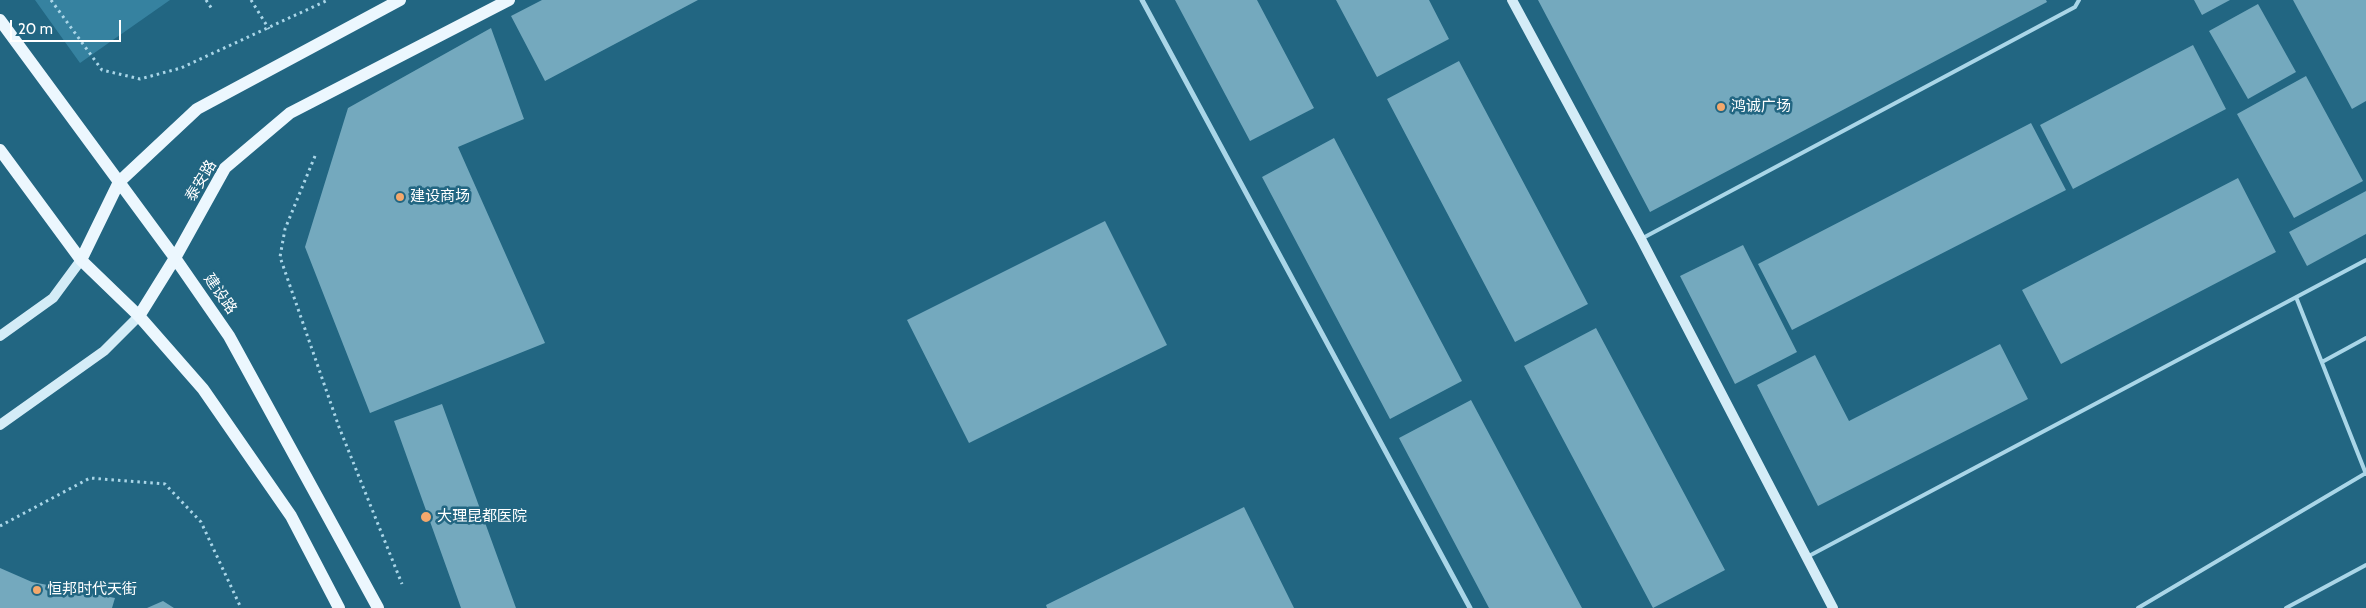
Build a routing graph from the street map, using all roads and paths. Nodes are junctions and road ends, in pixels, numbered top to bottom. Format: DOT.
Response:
graph roads {
  1 [pos="51,0"];
  2 [pos="206,0"];
  3 [pos="250,0"];
  4 [pos="328,0"];
  5 [pos="400,0"];
  6 [pos="509,0"];
  7 [pos="1142,0"];
  8 [pos="1512,0"];
  9 [pos="2079,0"];
  10 [pos="212,9"];
  11 [pos="0,20"];
  12 [pos="269,28"];
  13 [pos="0,150"];
  14 [pos="315,156"];
  15 [pos="119,182"];
  16 [pos="1641,239"];
  17 [pos="175,258"];
  18 [pos="81,260"];
  19 [pos="2366,260"];
  20 [pos="2296,298"];
  21 [pos="140,316"];
  22 [pos="0,336"];
  23 [pos="2366,338"];
  24 [pos="2322,362"];
  25 [pos="0,425"];
  26 [pos="2366,473"];
  27 [pos="0,526"];
  28 [pos="1805,558"];
  29 [pos="2366,565"];
  30 [pos="402,584"];
  31 [pos="241,608"];
  32 [pos="339,608"];
  33 [pos="378,608"];
  34 [pos="1470,608"];
  35 [pos="1833,608"];
  36 [pos="2138,608"];
  37 [pos="2286,608"];
  1 -- 12 [label="path"];
  2 -- 10 [label="path"];
  3 -- 12 [label="path"];
  4 -- 12 [label="path"];
  5 -- 15 [label="main road"];
  6 -- 17 [label="main road, 泰安路"];
  7 -- 34 [label="street"];
  8 -- 16 [label="street"];
  9 -- 16 [label="lane"];
  11 -- 15 [label="main road, 建设路"];
  13 -- 18 [label="main road"];
  14 -- 30 [label="path"];
  15 -- 17 [label="main road, 建设路"];
  15 -- 18 [label="main road"];
  16 -- 28 [label="street"];
  17 -- 21 [label="main road, 泰安路"];
  17 -- 33 [label="main road, 建设路"];
  18 -- 21 [label="main road"];
  18 -- 22 [label="street"];
  19 -- 20 [label="lane"];
  20 -- 24 [label="lane"];
  20 -- 28 [label="lane"];
  21 -- 25 [label="street, 泰安路"];
  21 -- 32 [label="main road"];
  23 -- 24 [label="lane"];
  24 -- 26 [label="lane"];
  26 -- 36 [label="lane"];
  27 -- 31 [label="path"];
  28 -- 35 [label="street"];
  29 -- 37 [label="lane"];
}
